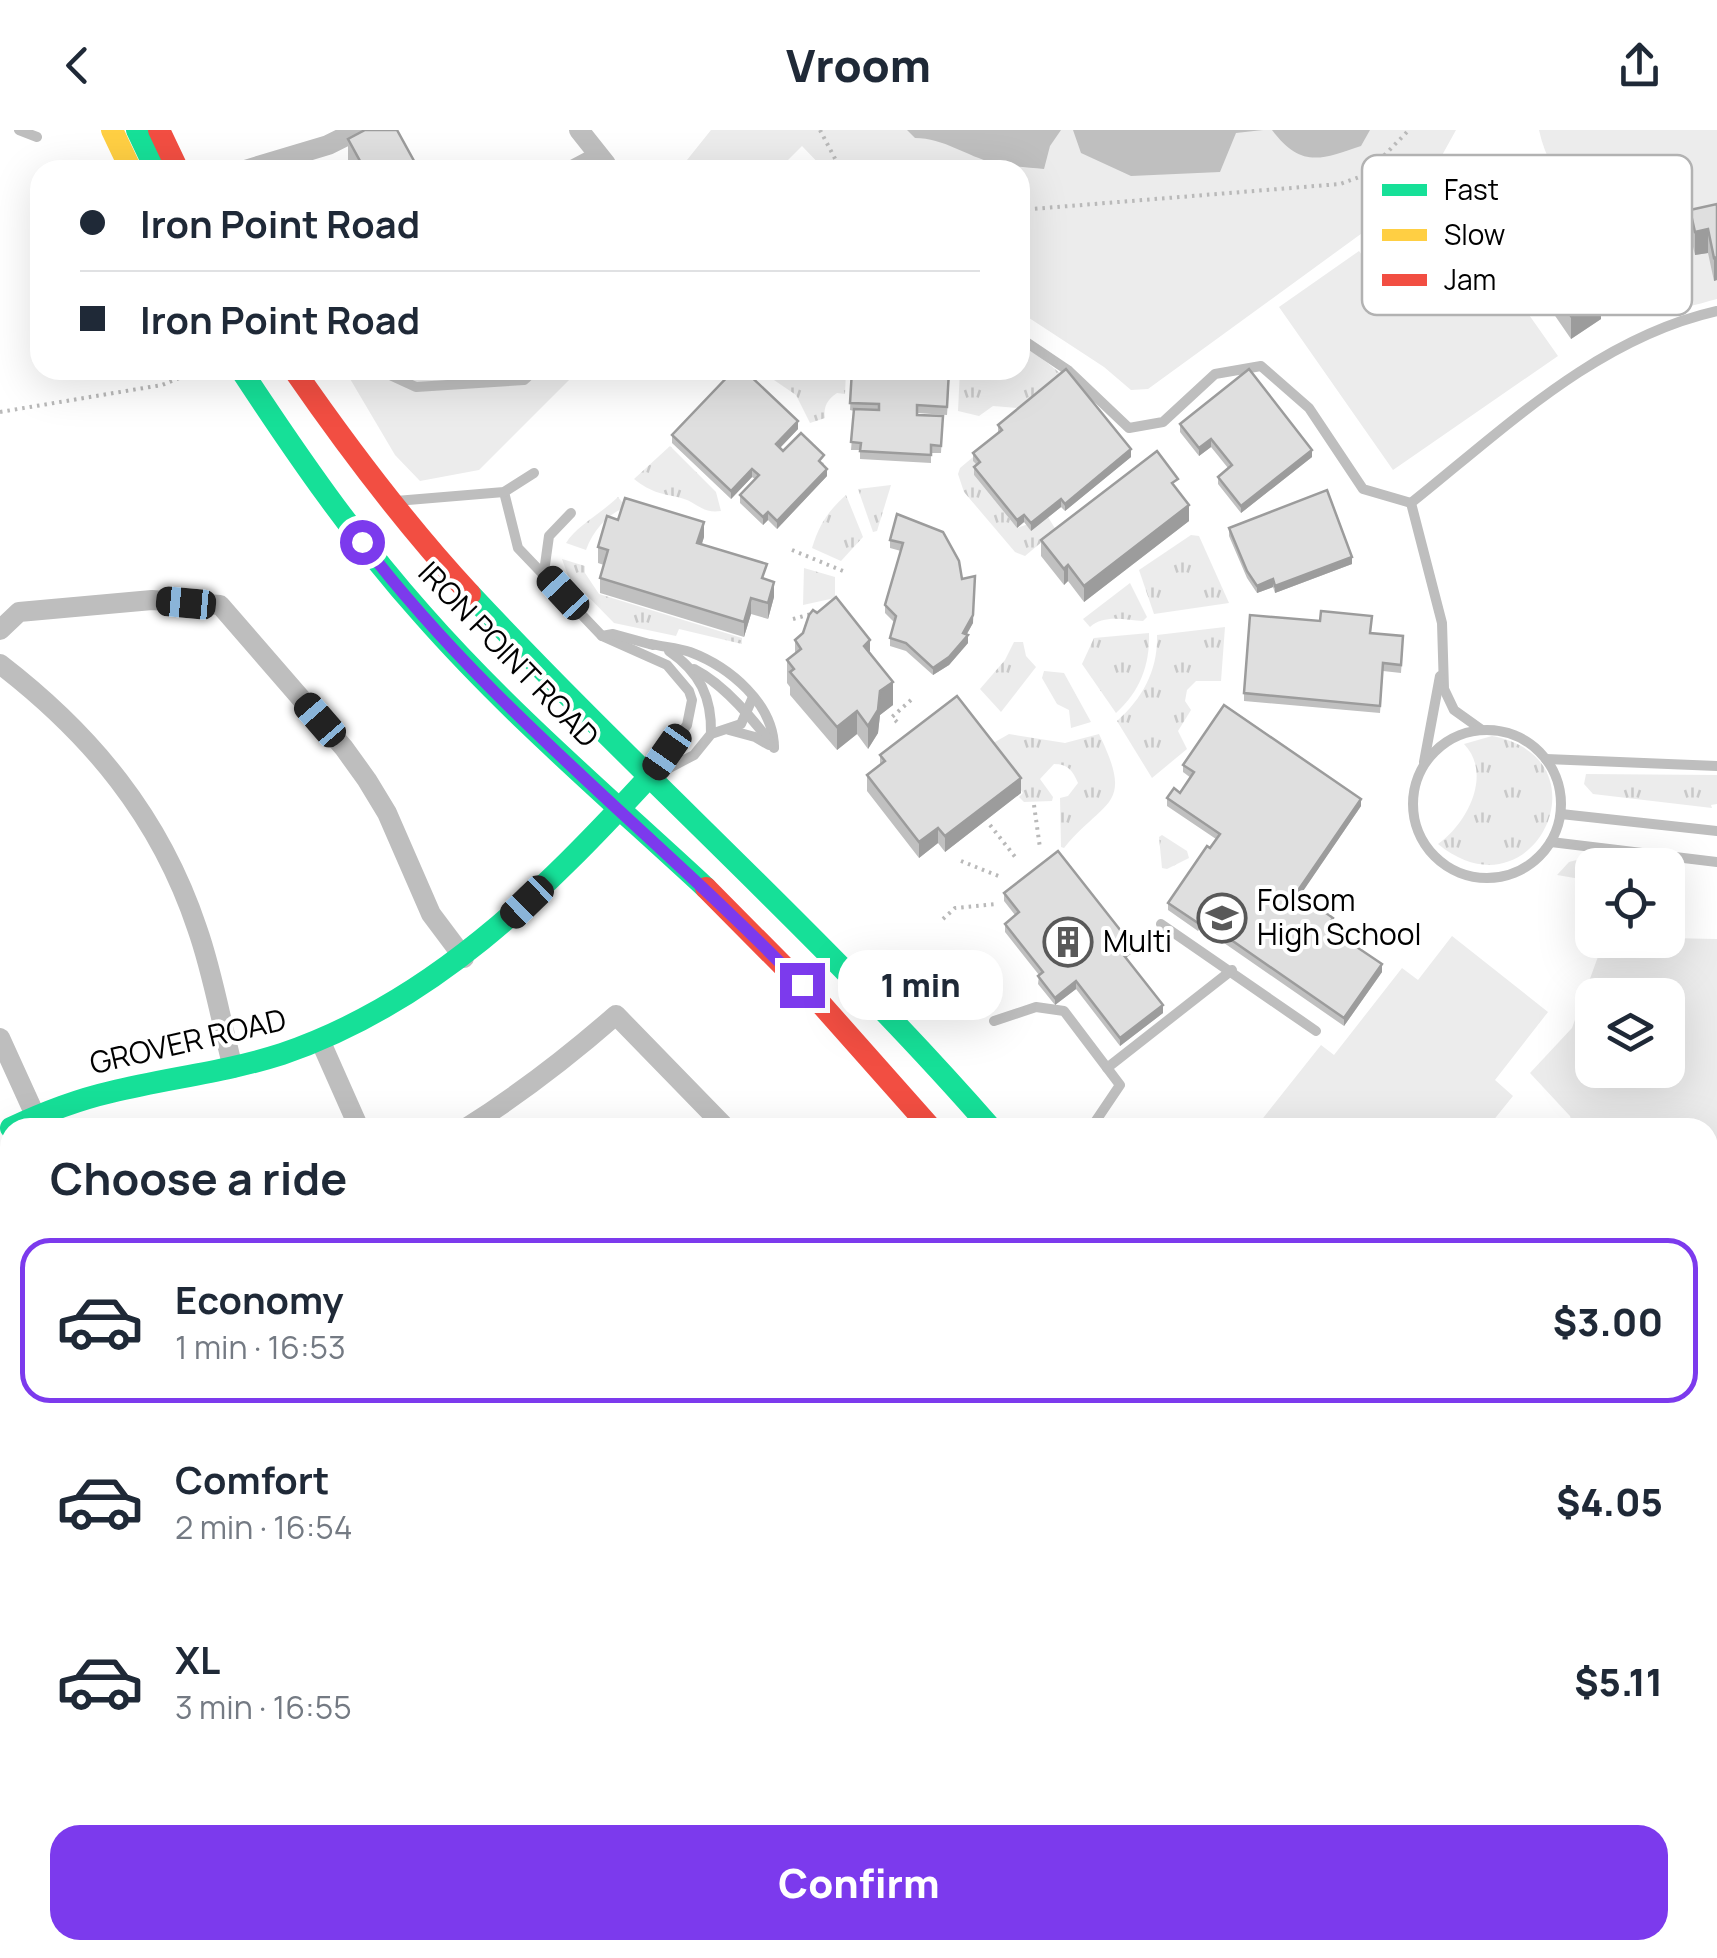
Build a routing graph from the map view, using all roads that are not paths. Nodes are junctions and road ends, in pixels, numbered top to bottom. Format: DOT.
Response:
graph roads {
  1 [pos="20,130"];
  2 [pos="112,130"];
  3 [pos="137,130"];
  4 [pos="159,130"];
  5 [pos="358,130"];
  6 [pos="579,130"];
  7 [pos="37,137"];
  8 [pos="601,158"];
  9 [pos="126,160"];
  10 [pos="151,160"];
  11 [pos="173,160"];
  12 [pos="278,160"];
  13 [pos="594,160"];
  14 [pos="1717,310"];
  15 [pos="1030,345"];
  16 [pos="247,380"];
  17 [pos="301,380"];
  18 [pos="400,380"];
  19 [pos="524,380"];
  20 [pos="534,473"];
  21 [pos="504,492"];
  22 [pos="390,501"];
  23 [pos="1412,503"];
  24 [pos="571,513"];
  25 [pos="544,572"];
  26 [pos="0,630"];
  27 [pos="602,636"];
  28 [pos="651,644"];
  29 [pos="0,664"];
  30 [pos="1443,666"];
  31 [pos="690,667"];
  32 [pos="754,697"];
  33 [pos="747,715"];
  34 [pos="729,730"];
  35 [pos="1482,730"];
  36 [pos="711,734"];
  37 [pos="774,748"];
  38 [pos="1546,760"];
  39 [pos="1717,766"];
  40 [pos="1423,767"];
  41 [pos="648,778"];
  42 [pos="620,809"];
  43 [pos="1561,814"];
  44 [pos="1717,831"];
  45 [pos="1551,842"];
  46 [pos="1717,862"];
  47 [pos="1162,924"];
  48 [pos="464,958"];
  49 [pos="1232,970"];
  50 [pos="994,1021"];
  51 [pos="1316,1032"];
  52 [pos="0,1038"];
  53 [pos="320,1040"];
  54 [pos="232,1068"];
  55 [pos="1108,1068"];
  56 [pos="35,1115"];
  57 [pos="29,1118"];
  58 [pos="355,1118"];
  59 [pos="481,1118"];
  60 [pos="716,1118"];
  61 [pos="922,1118"];
  62 [pos="982,1118"];
  63 [pos="1098,1118"];
  1 -- 7 [label="lane"];
  2 -- 9 [label="main road"];
  3 -- 10 [label="main road"];
  4 -- 11 [label="main road"];
  5 -- 12 [label="street"];
  6 -- 8 [label="street"];
  8 -- 13 [label="lane"];
  14 -- 23 [label="lane"];
  15 -- 23 [label="lane"];
  16 -- 42 [label="main road, IRON POINT ROAD"];
  17 -- 22 [label="main road, IRON POINT ROAD"];
  18 -- 19 [label="lane"];
  20 -- 21 [label="lane"];
  21 -- 22 [label="lane"];
  21 -- 25 [label="lane"];
  22 -- 41 [label="main road, IRON POINT ROAD"];
  23 -- 30 [label="lane"];
  24 -- 25 [label="lane"];
  25 -- 27 [label="lane"];
  26 -- 48 [label="street"];
  27 -- 28 [label="lane"];
  27 -- 41 [label="lane"];
  28 -- 31 [label="lane"];
  28 -- 32 [label="lane"];
  29 -- 54 [label="street"];
  30 -- 35 [label="lane"];
  30 -- 40 [label="lane"];
  31 -- 33 [label="lane"];
  31 -- 36 [label="lane"];
  32 -- 33 [label="lane"];
  32 -- 37 [label="lane"];
  33 -- 34 [label="lane"];
  33 -- 37 [label="lane"];
  34 -- 36 [label="lane"];
  34 -- 37 [label="lane"];
  35 -- 38 [label="lane"];
  35 -- 40 [label="lane"];
  36 -- 41 [label="lane"];
  38 -- 39 [label="lane"];
  38 -- 43 [label="lane"];
  40 -- 45 [label="lane"];
  41 -- 42 [label="main road, GROVER ROAD"];
  41 -- 62 [label="main road, IRON POINT ROAD"];
  42 -- 48 [label="main road, GROVER ROAD"];
  42 -- 61 [label="main road, IRON POINT ROAD"];
  43 -- 44 [label="lane"];
  43 -- 45 [label="lane"];
  45 -- 46 [label="lane"];
  47 -- 49 [label="lane"];
  48 -- 53 [label="main road, GROVER ROAD"];
  49 -- 51 [label="lane"];
  49 -- 55 [label="lane"];
  50 -- 55 [label="lane"];
  52 -- 56 [label="street"];
  53 -- 54 [label="main road, GROVER ROAD"];
  53 -- 58 [label="street"];
  54 -- 56 [label="main road, GROVER ROAD"];
  55 -- 63 [label="lane"];
  56 -- 57 [label="main road, GROVER ROAD"];
  59 -- 60 [label="street"];
}
